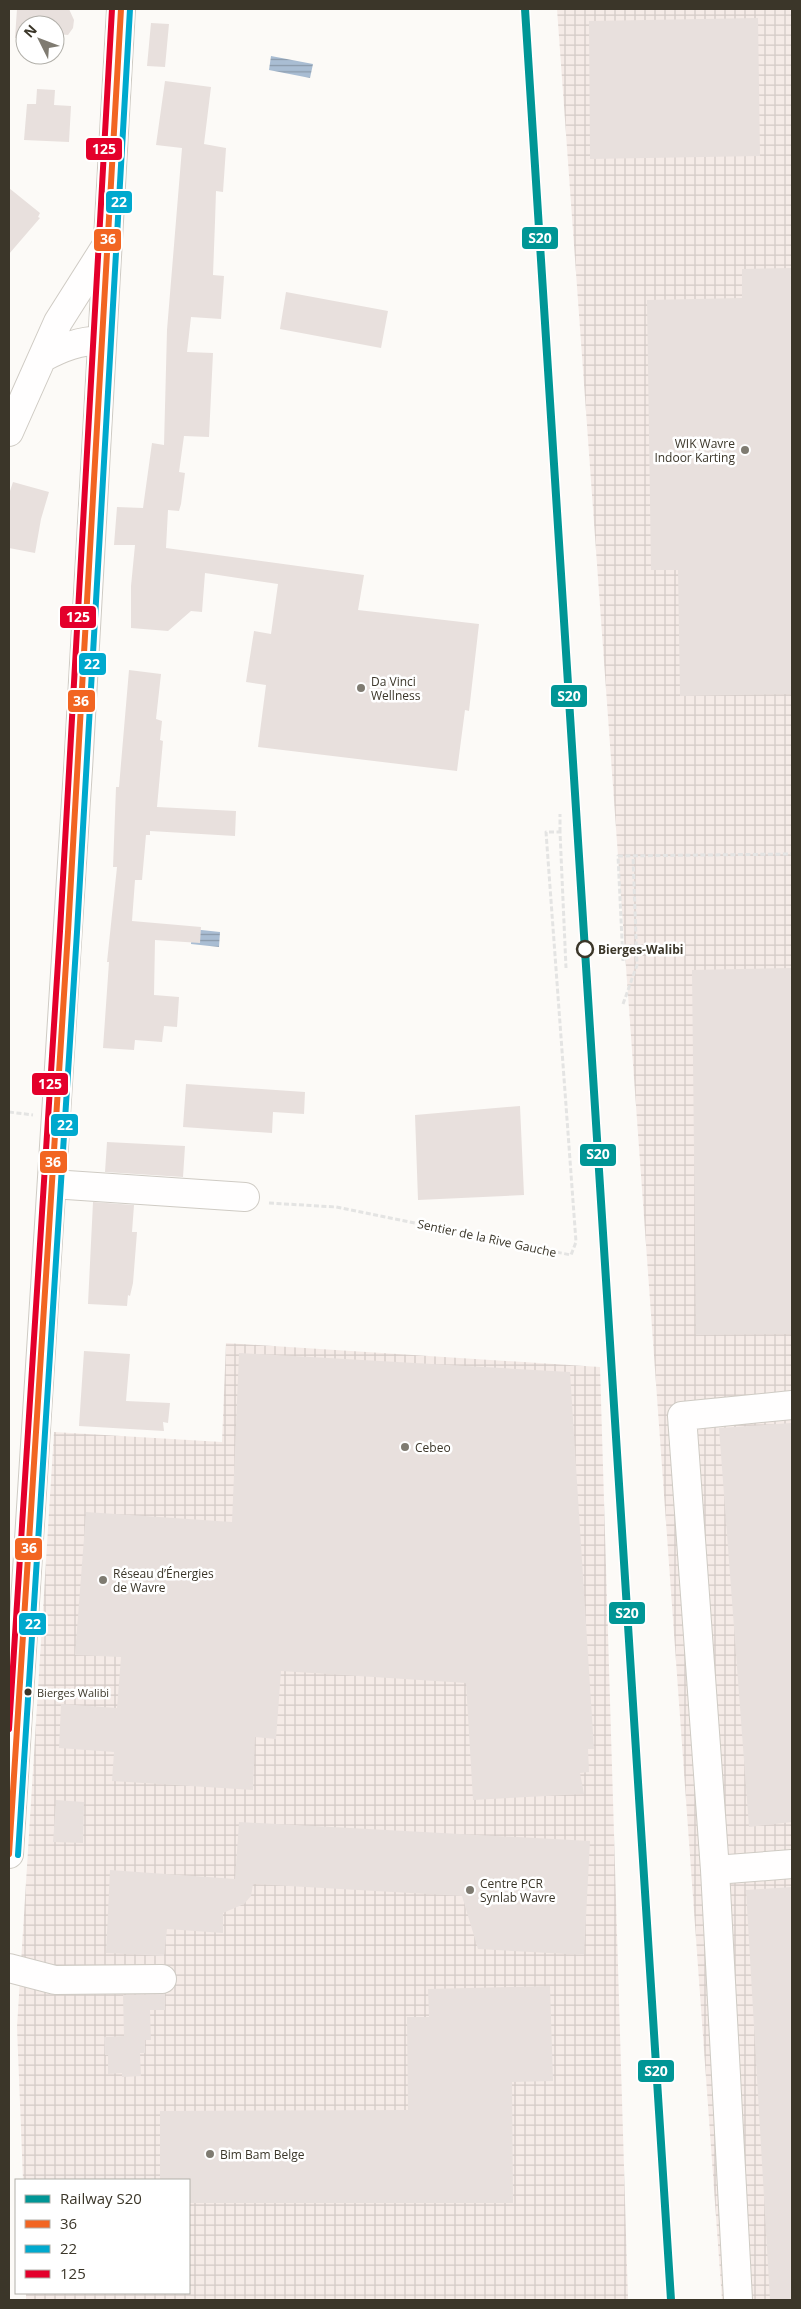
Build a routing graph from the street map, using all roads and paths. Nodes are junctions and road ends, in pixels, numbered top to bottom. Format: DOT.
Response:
graph roads {
  1 [pos="121,9"];
  2 [pos="108,243"];
  3 [pos="102,340"];
  4 [pos="42,358"];
  5 [pos="9,432"];
  6 [pos="560,814"];
  7 [pos="560,832"];
  8 [pos="792,854"];
  9 [pos="633,856"];
  10 [pos="623,961"];
  11 [pos="566,968"];
  12 [pos="623,1004"];
  13 [pos="52,1184"];
  14 [pos="245,1196"];
  15 [pos="792,1406"];
  16 [pos="9,1854"];
  17 [pos="792,1864"];
  18 [pos="715,1870"];
  19 [pos="9,1968"];
  20 [pos="162,1979"];
  21 [pos="738,2300"];
  1 -- 2 [label="main road"];
  2 -- 3 [label="main road"];
  2 -- 4 [label="main road"];
  3 -- 4 [label="main road"];
  3 -- 13 [label="main road"];
  4 -- 5 [label="main road"];
  6 -- 7 [label="path"];
  7 -- 11 [label="path"];
  7 -- 14 [label="path, Sentier de la Rive Gauche"];
  8 -- 9 [label="path"];
  9 -- 10 [label="path"];
  9 -- 12 [label="path"];
  13 -- 14 [label="main road"];
  13 -- 16 [label="main road"];
  15 -- 18 [label="main road"];
  17 -- 18 [label="main road"];
  18 -- 21 [label="main road"];
  19 -- 20 [label="main road"];
}
